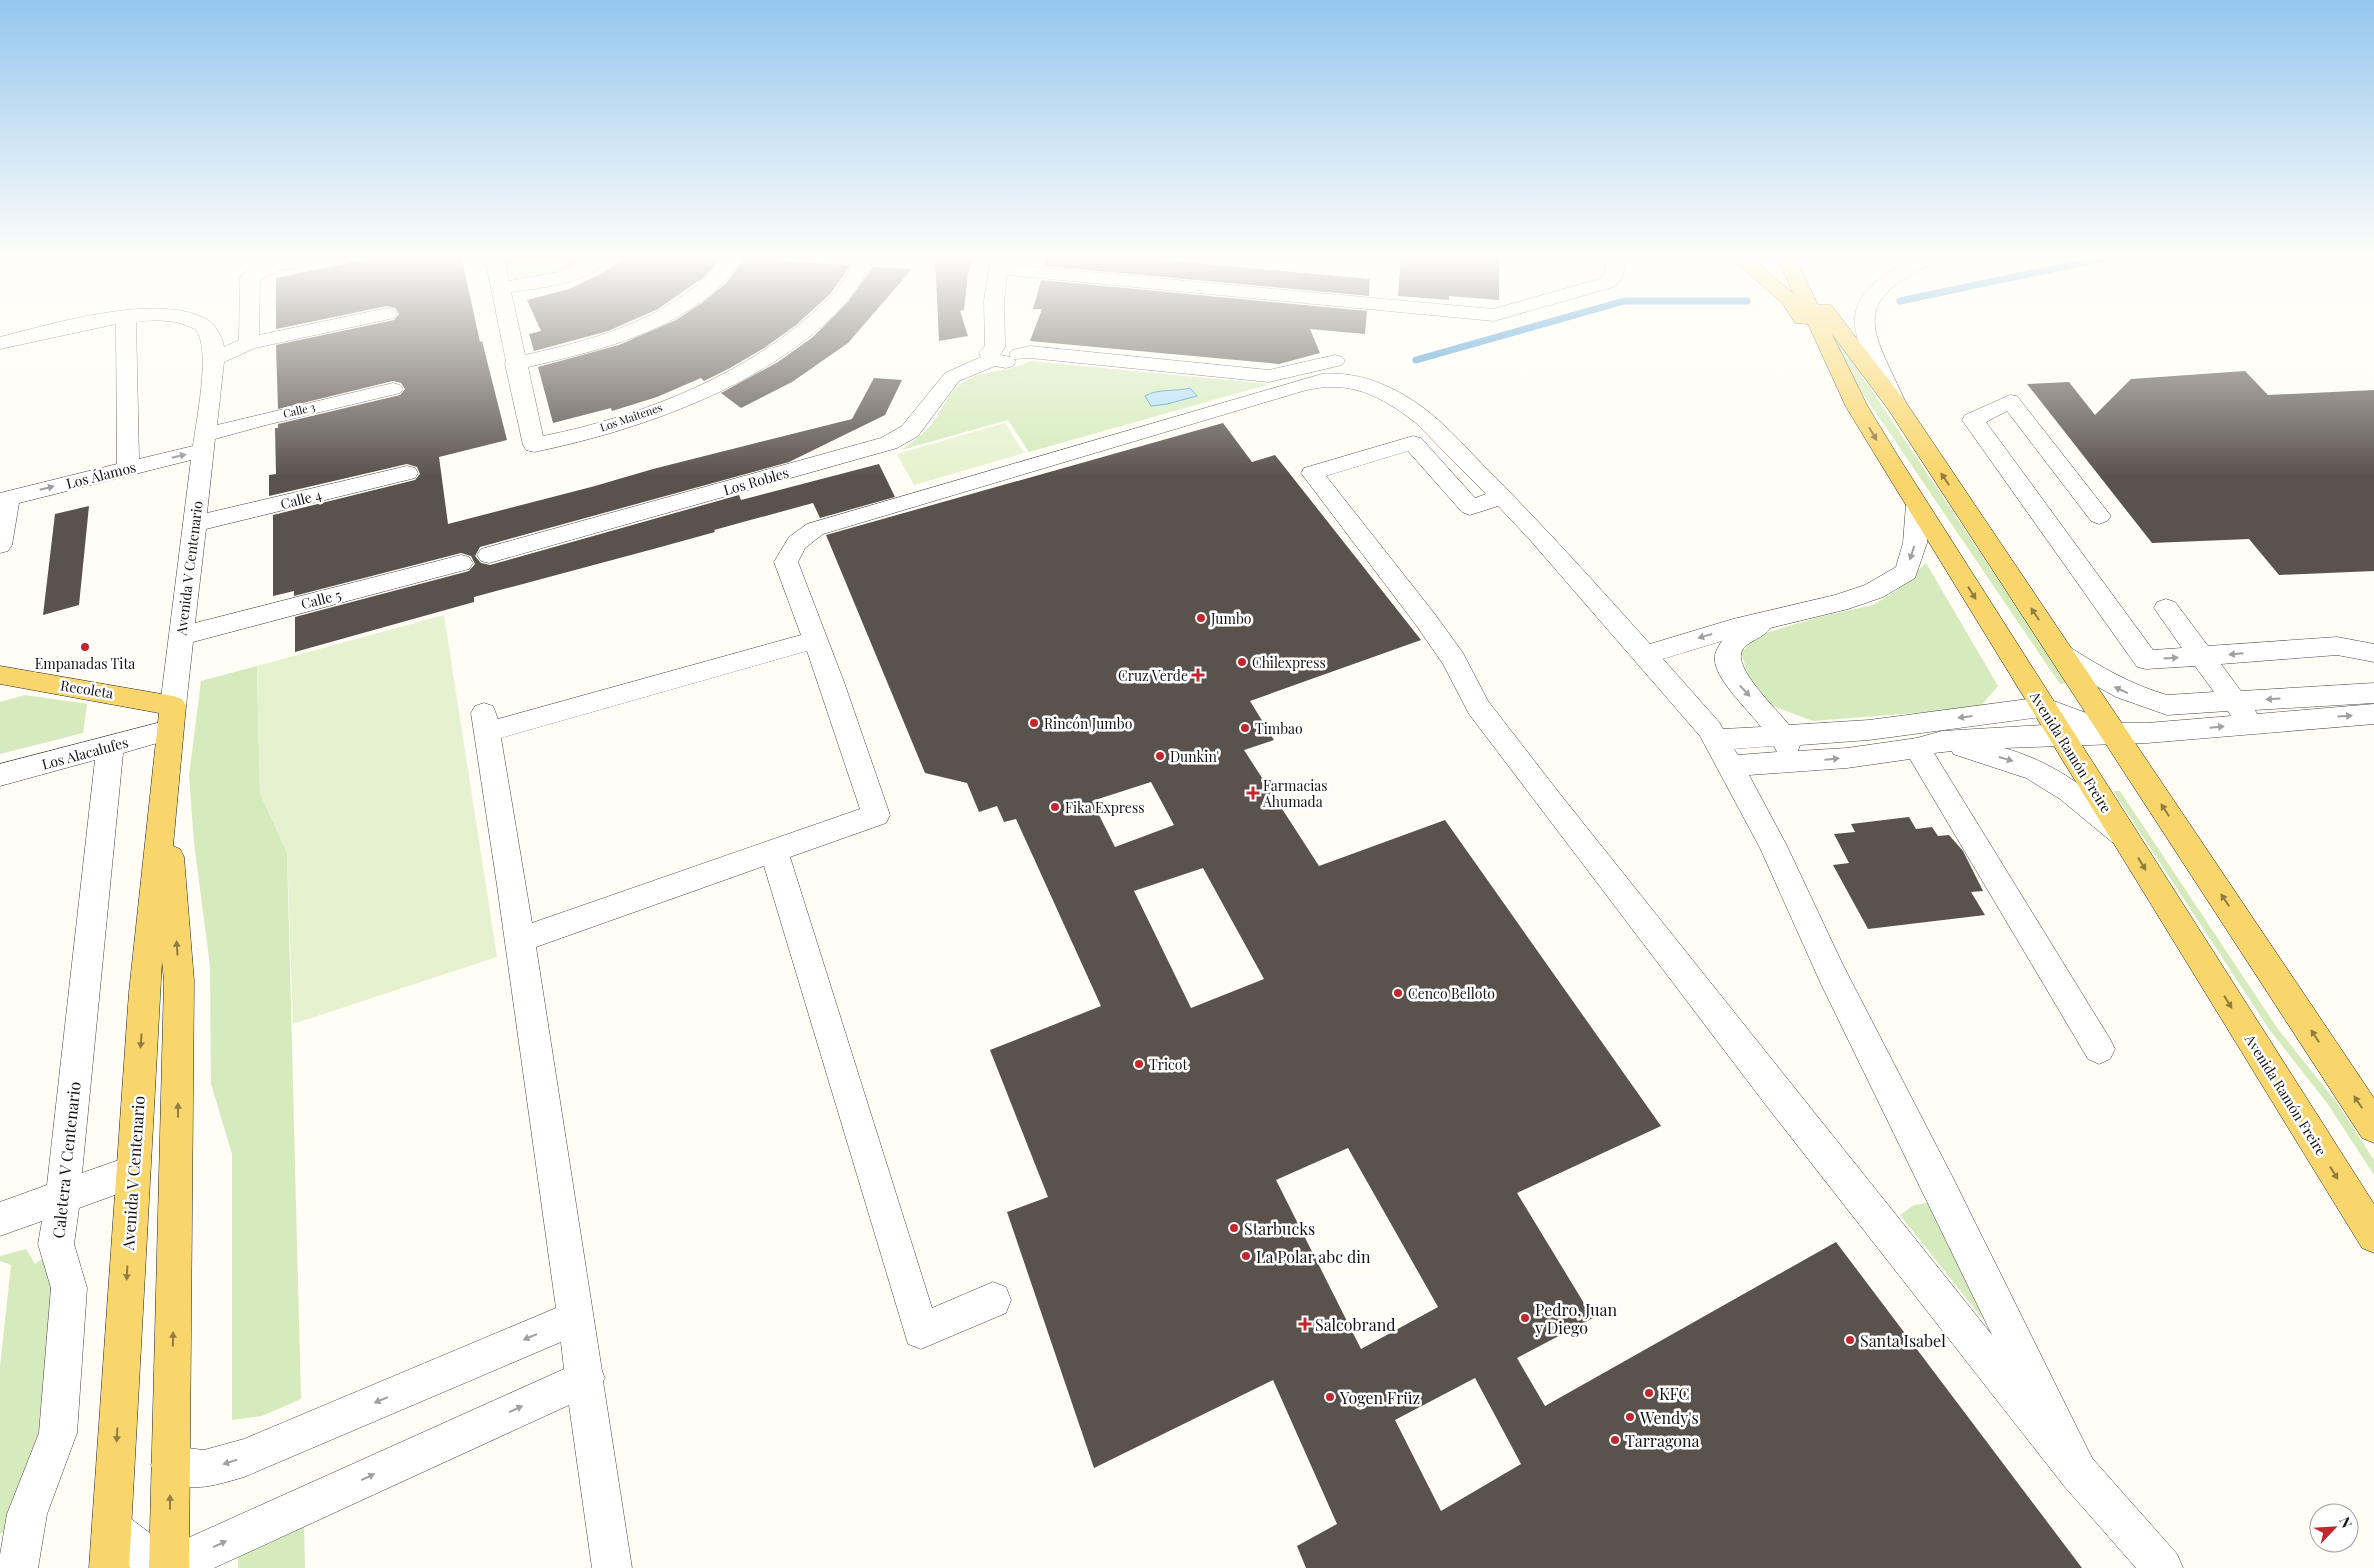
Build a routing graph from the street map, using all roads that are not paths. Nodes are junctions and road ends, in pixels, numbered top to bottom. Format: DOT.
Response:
graph roads {
  1 [pos="62,330"];
  2 [pos="126,330"];
  3 [pos="207,330"];
  4 [pos="249,330"];
  5 [pos="310,330"];
  6 [pos="508,330"];
  7 [pos="633,330"];
  8 [pos="802,330"];
  9 [pos="1000,330"];
  10 [pos="1809,330"];
  11 [pos="1821,330"];
  12 [pos="1841,330"];
  13 [pos="1864,330"];
  14 [pos="0,343"];
  15 [pos="249,343"];
  16 [pos="1005,352"];
  17 [pos="214,359"];
  18 [pos="1335,361"];
  19 [pos="515,364"];
  20 [pos="393,389"];
  21 [pos="1897,406"];
  22 [pos="1857,407"];
  23 [pos="204,443"];
  24 [pos="128,468"];
  25 [pos="407,473"];
  26 [pos="1503,497"];
  27 [pos="4,499"];
  28 [pos="1917,505"];
  29 [pos="2099,516"];
  30 [pos="194,524"];
  31 [pos="0,545"];
  32 [pos="489,555"];
  33 [pos="461,563"];
  34 [pos="2166,608"];
  35 [pos="1789,614"];
  36 [pos="181,636"];
  37 [pos="815,640"];
  38 [pos="2374,653"];
  39 [pos="1645,655"];
  40 [pos="2062,655"];
  41 [pos="2202,656"];
  42 [pos="0,675"];
  43 [pos="2374,693"];
  44 [pos="2299,697"];
  45 [pos="2235,701"];
  46 [pos="2043,707"];
  47 [pos="2374,714"];
  48 [pos="171,718"];
  49 [pos="2317,718"];
  50 [pos="2252,724"];
  51 [pos="2113,733"];
  52 [pos="1781,734"];
  53 [pos="2060,734"];
  54 [pos="1929,745"];
  55 [pos="110,746"];
  56 [pos="1724,753"];
  57 [pos="1795,762"];
  58 [pos="0,775"];
  59 [pos="165,778"];
  60 [pos="2124,836"];
  61 [pos="773,850"];
  62 [pos="520,940"];
  63 [pos="2099,1049"];
  64 [pos="2374,1127"];
  65 [pos="133,1172"];
  66 [pos="63,1197"];
  67 [pos="0,1220"];
  68 [pos="2374,1236"];
  69 [pos="993,1300"];
  70 [pos="575,1318"];
  71 [pos="586,1378"];
  72 [pos="170,1465"];
  73 [pos="2078,1472"];
  74 [pos="112,1529"];
  75 [pos="18,1568"];
  76 [pos="109,1568"];
  77 [pos="162,1568"];
  78 [pos="169,1568"];
  79 [pos="178,1568"];
  80 [pos="612,1568"];
  81 [pos="2162,1568"];
  1 -- 14 [label="street, Avenida V Centenario"];
  2 -- 24 [label="street"];
  3 -- 17 [label="street, Avenida V Centenario"];
  4 -- 15 [label="street"];
  5 -- 15 [label="street"];
  6 -- 19 [label="street, Los Maitenes"];
  7 -- 19 [label="street"];
  8 -- 19 [label="street, Los Maitenes"];
  9 -- 16 [label="street"];
  10 -- 22 [label="main road"];
  11 -- 22 [label="main road, Avenida Ramón Freire"];
  12 -- 21 [label="main road, Avenida Ramón Freire"];
  13 -- 21 [label="street"];
  15 -- 17 [label="street"];
  16 -- 18 [label="street"];
  16 -- 32 [label="street, Los Robles"];
  17 -- 23 [label="street, Avenida V Centenario"];
  20 -- 23 [label="street, Calle 3"];
  40 -- 21 [label="main road, Avenida Ramón Freire, one-way"];
  22 -- 28 [label="main road, Avenida Ramón Freire, one-way"];
  24 -- 23 [label="street, Los Álamos, one-way"];
  23 -- 30 [label="street, Avenida V Centenario"];
  27 -- 24 [label="street, Los Álamos, one-way"];
  25 -- 30 [label="street, Calle 4"];
  26 -- 37 [label="street"];
  26 -- 39 [label="street"];
  26 -- 73 [label="street"];
  27 -- 31 [label="street"];
  28 -- 35 [label="street, one-way"];
  28 -- 46 [label="main road, Avenida Ramón Freire, one-way"];
  29 -- 41 [label="street, one-way"];
  30 -- 36 [label="street, Avenida V Centenario"];
  33 -- 36 [label="street, Calle 5"];
  34 -- 41 [label="street"];
  35 -- 39 [label="street, one-way"];
  35 -- 52 [label="street, one-way"];
  36 -- 48 [label="street, Avenida V Centenario"];
  37 -- 61 [label="street"];
  37 -- 62 [label="street"];
  38 -- 41 [label="street, one-way"];
  39 -- 56 [label="street"];
  45 -- 40 [label="street, one-way"];
  40 -- 51 [label="main road, Avenida Ramón Freire"];
  41 -- 45 [label="street"];
  42 -- 48 [label="main road, Recoleta"];
  43 -- 44 [label="street"];
  44 -- 45 [label="street, one-way"];
  44 -- 49 [label="street"];
  45 -- 50 [label="street"];
  46 -- 51 [label="street"];
  46 -- 52 [label="street, one-way"];
  46 -- 53 [label="main road, Avenida Ramón Freire"];
  49 -- 47 [label="street, one-way"];
  48 -- 55 [label="street, Los Alacalufes"];
  48 -- 59 [label="main road, Avenida V Centenario"];
  49 -- 50 [label="street"];
  51 -- 50 [label="street, one-way"];
  51 -- 53 [label="street"];
  64 -- 51 [label="main road, Avenida Ramón Freire, one-way"];
  52 -- 56 [label="street"];
  52 -- 57 [label="street"];
  53 -- 54 [label="street"];
  53 -- 60 [label="main road, Avenida Ramón Freire"];
  57 -- 54 [label="street, one-way"];
  54 -- 60 [label="street, one-way"];
  54 -- 63 [label="street"];
  55 -- 58 [label="street, Los Alacalufes"];
  55 -- 66 [label="street, Caletera V Centenario"];
  56 -- 57 [label="street"];
  56 -- 73 [label="street"];
  59 -- 65 [label="main road, Avenida V Centenario, one-way"];
  72 -- 59 [label="main road, Avenida V Centenario, one-way"];
  60 -- 68 [label="main road, Avenida Ramón Freire, one-way"];
  61 -- 62 [label="street"];
  61 -- 69 [label="street"];
  62 -- 70 [label="street"];
  65 -- 66 [label="street"];
  65 -- 74 [label="main road, Avenida V Centenario, one-way"];
  66 -- 67 [label="street"];
  66 -- 75 [label="street, Caletera V Centenario"];
  70 -- 71 [label="street"];
  70 -- 72 [label="street, one-way"];
  79 -- 71 [label="street, one-way"];
  71 -- 80 [label="street"];
  78 -- 72 [label="main road, Avenida V Centenario, one-way"];
  73 -- 81 [label="street"];
  74 -- 76 [label="main road, Avenida V Centenario"];
  74 -- 77 [label="street"];
}
